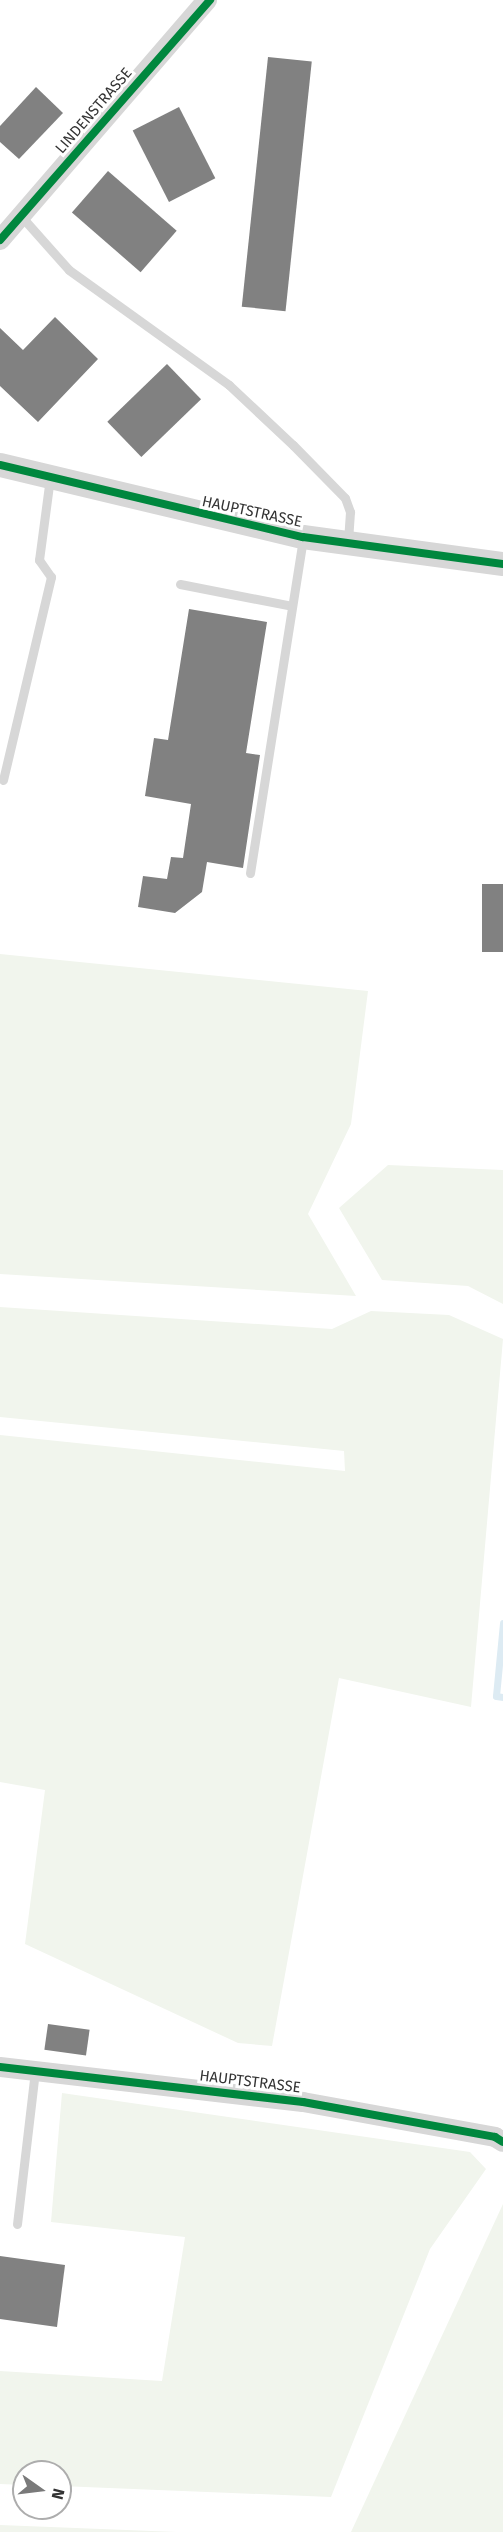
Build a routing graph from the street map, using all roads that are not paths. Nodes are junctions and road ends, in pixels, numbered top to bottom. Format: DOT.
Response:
graph roads {
  1 [pos="207,0"];
  2 [pos="21,216"];
  3 [pos="0,240"];
  4 [pos="0,465"];
  5 [pos="50,478"];
  6 [pos="303,537"];
  7 [pos="348,546"];
  8 [pos="503,564"];
  9 [pos="180,584"];
  10 [pos="292,606"];
  11 [pos="3,780"];
  12 [pos="250,873"];
  13 [pos="0,2067"];
  14 [pos="35,2071"];
  15 [pos="499,2140"];
  16 [pos="17,2224"];
  1 -- 2 [label="street, LINDENSTRASSE"];
  2 -- 3 [label="street, LINDENSTRASSE"];
  2 -- 7 [label="lane"];
  4 -- 5 [label="street, HAUPTSTRASSE"];
  5 -- 6 [label="street, HAUPTSTRASSE"];
  5 -- 11 [label="lane"];
  6 -- 7 [label="street, HAUPTSTRASSE"];
  6 -- 10 [label="lane"];
  7 -- 8 [label="street, HAUPTSTRASSE"];
  9 -- 10 [label="lane"];
  10 -- 12 [label="lane"];
  13 -- 14 [label="street, HAUPTSTRASSE"];
  14 -- 15 [label="street, HAUPTSTRASSE"];
  14 -- 16 [label="lane"];
}
